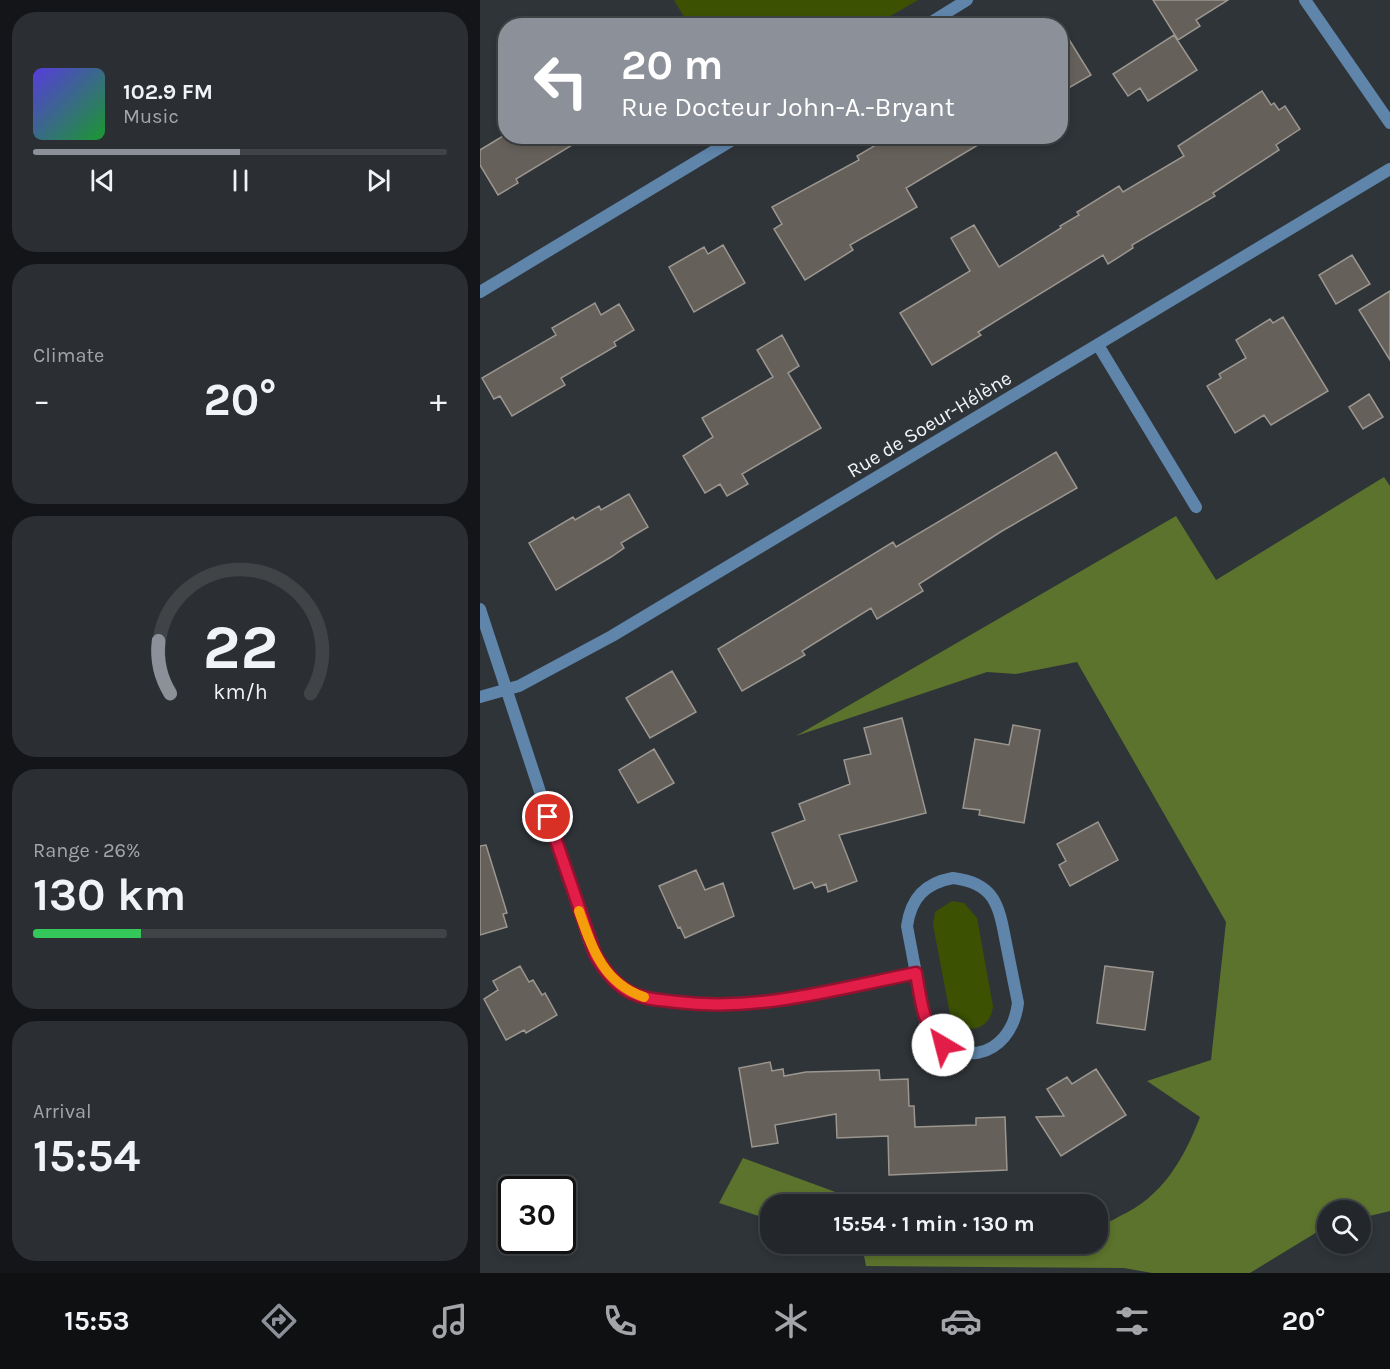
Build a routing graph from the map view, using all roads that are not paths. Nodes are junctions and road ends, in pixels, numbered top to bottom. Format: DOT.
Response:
graph roads {
  1 [pos="967,0"];
  2 [pos="1305,0"];
  3 [pos="938,18"];
  4 [pos="1390,123"];
  5 [pos="726,144"];
  6 [pos="1390,169"];
  7 [pos="480,292"];
  8 [pos="1098,345"];
  9 [pos="1196,507"];
  10 [pos="480,609"];
  11 [pos="506,691"];
  12 [pos="480,697"];
  13 [pos="916,973"];
  1 -- 3 [label="street"];
  2 -- 4 [label="street"];
  5 -- 7 [label="street"];
  6 -- 8 [label="street, Rue de Soeur-Hélène"];
  8 -- 9 [label="street"];
  8 -- 11 [label="street, Rue de Soeur-Hélène"];
  10 -- 11 [label="street"];
  11 -- 12 [label="street, Rue de Soeur-Hélène"];
  11 -- 13 [label="street"];
  13 -- 13 [label="street"];
}
